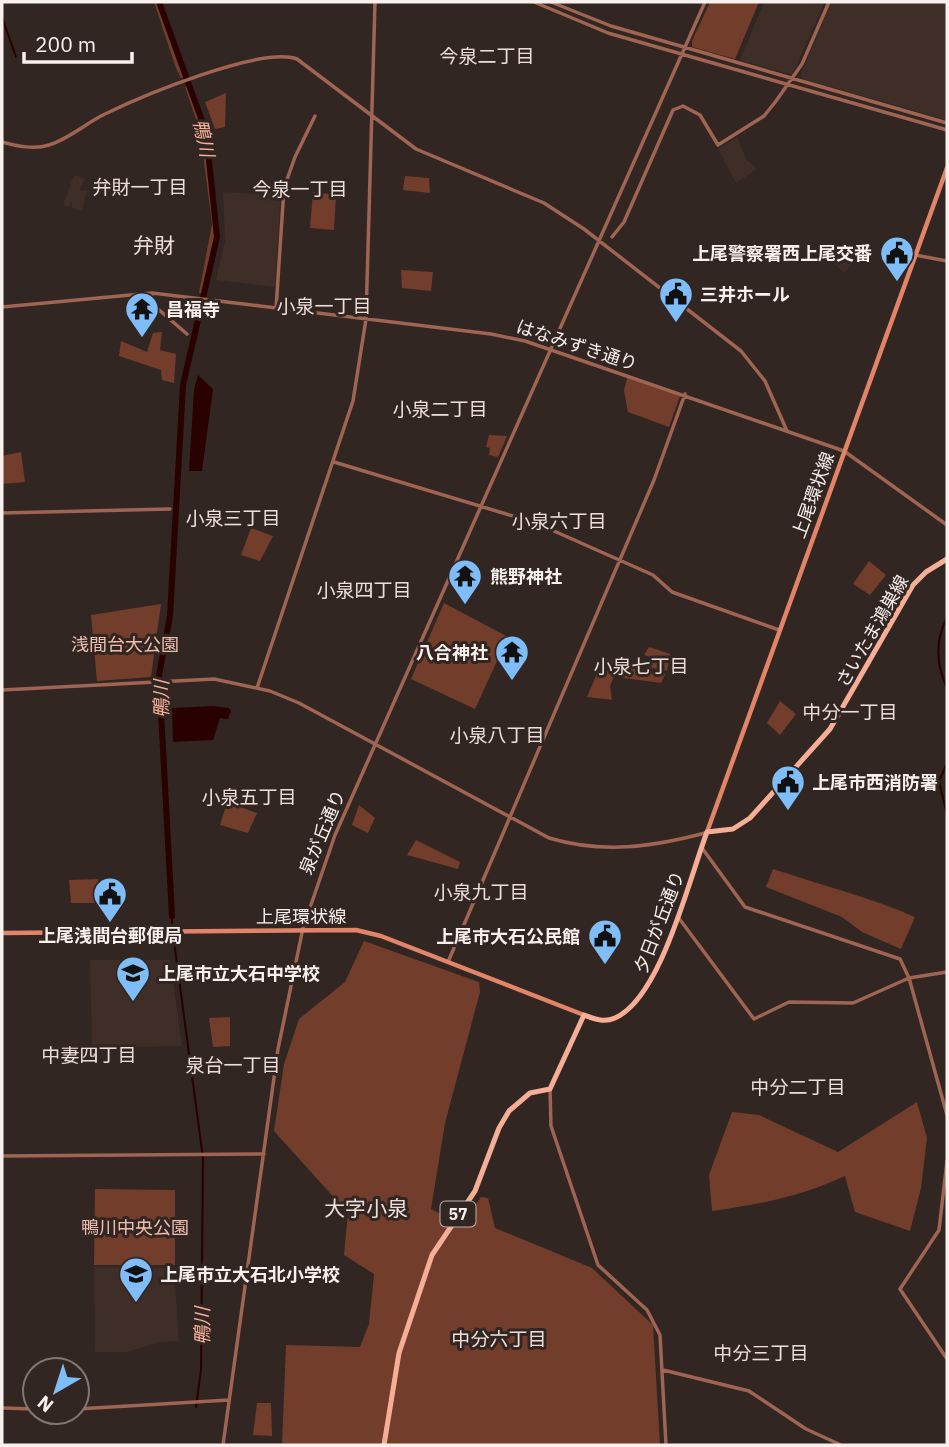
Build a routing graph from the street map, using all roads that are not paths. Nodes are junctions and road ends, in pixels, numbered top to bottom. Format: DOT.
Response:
graph roads {
  1 [pos="375,2"];
  2 [pos="534,2"];
  3 [pos="551,2"];
  4 [pos="705,2"];
  5 [pos="828,2"];
  6 [pos="685,48"];
  7 [pos="682,55"];
  8 [pos="794,78"];
  9 [pos="790,84"];
  10 [pos="316,116"];
  11 [pos="371,116"];
  12 [pos="947,123"];
  13 [pos="947,130"];
  14 [pos="2,142"];
  15 [pos="947,168"];
  16 [pos="612,237"];
  17 [pos="600,241"];
  18 [pos="914,255"];
  19 [pos="947,261"];
  20 [pos="152,293"];
  21 [pos="2,307"];
  22 [pos="276,309"];
  23 [pos="366,320"];
  24 [pos="187,334"];
  25 [pos="553,348"];
  26 [pos="685,394"];
  27 [pos="787,431"];
  28 [pos="844,451"];
  29 [pos="334,462"];
  30 [pos="482,506"];
  31 [pos="170,509"];
  32 [pos="2,513"];
  33 [pos="947,525"];
  34 [pos="947,559"];
  35 [pos="619,561"];
  36 [pos="779,630"];
  37 [pos="257,688"];
  38 [pos="2,690"];
  39 [pos="375,745"];
  40 [pos="510,818"];
  41 [pos="707,832"];
  42 [pos="701,848"];
  43 [pos="677,915"];
  44 [pos="303,928"];
  45 [pos="2,933"];
  46 [pos="448,962"];
  47 [pos="947,972"];
  48 [pos="909,978"];
  49 [pos="584,1016"];
  50 [pos="550,1089"];
  51 [pos="947,1115"];
  52 [pos="264,1154"];
  53 [pos="2,1156"];
  54 [pos="947,1161"];
  55 [pos="947,1359"];
  56 [pos="663,1370"];
  57 [pos="229,1401"];
  58 [pos="2,1408"];
  59 [pos="91,1408"];
  60 [pos="21,1409"];
  61 [pos="223,1445"];
  62 [pos="384,1445"];
  63 [pos="666,1445"];
  64 [pos="841,1445"];
  1 -- 11 [label="street"];
  2 -- 7 [label="street"];
  3 -- 6 [label="street"];
  4 -- 6 [label="street, 泉が丘通り"];
  5 -- 8 [label="street"];
  6 -- 7 [label="street, 泉が丘通り"];
  6 -- 8 [label="street"];
  7 -- 9 [label="street"];
  7 -- 17 [label="street, 泉が丘通り"];
  8 -- 9 [label="street"];
  8 -- 12 [label="street"];
  9 -- 13 [label="street"];
  9 -- 16 [label="street"];
  10 -- 22 [label="street"];
  11 -- 14 [label="street"];
  11 -- 17 [label="street"];
  11 -- 23 [label="street"];
  15 -- 18 [label="main road, 上尾環状線"];
  17 -- 25 [label="street, 泉が丘通り"];
  17 -- 27 [label="street"];
  18 -- 19 [label="street"];
  18 -- 28 [label="main road, 上尾環状線"];
  20 -- 21 [label="street"];
  20 -- 22 [label="street, はなみずき通り"];
  20 -- 24 [label="street"];
  22 -- 23 [label="street, はなみずき通り"];
  23 -- 25 [label="street, はなみずき通り"];
  23 -- 29 [label="street"];
  25 -- 26 [label="street, はなみずき通り"];
  25 -- 30 [label="street, 泉が丘通り"];
  26 -- 27 [label="street, はなみずき通り"];
  26 -- 35 [label="street"];
  27 -- 28 [label="street, はなみずき通り"];
  28 -- 33 [label="street, はなみずき通り"];
  28 -- 36 [label="main road, 上尾環状線"];
  29 -- 30 [label="street"];
  29 -- 37 [label="street"];
  30 -- 35 [label="street"];
  30 -- 39 [label="street, 泉が丘通り"];
  31 -- 32 [label="street"];
  34 -- 41 [label="main road, さいたま鴻巣線"];
  35 -- 36 [label="street"];
  35 -- 40 [label="street"];
  36 -- 41 [label="main road, 上尾環状線"];
  37 -- 38 [label="street"];
  37 -- 39 [label="street"];
  39 -- 40 [label="street"];
  39 -- 44 [label="street, 泉が丘通り"];
  40 -- 41 [label="street"];
  40 -- 46 [label="street"];
  41 -- 42 [label="main road, 夕日が丘通り"];
  42 -- 43 [label="main road, 夕日が丘通り"];
  42 -- 48 [label="street"];
  43 -- 48 [label="street"];
  43 -- 49 [label="main road, 夕日が丘通り"];
  44 -- 45 [label="main road, 上尾環状線"];
  44 -- 46 [label="main road, 上尾環状線"];
  44 -- 52 [label="street, 泉が丘通り"];
  46 -- 49 [label="main road, 上尾環状線"];
  47 -- 48 [label="street"];
  48 -- 51 [label="street"];
  49 -- 50 [label="main road"];
  50 -- 56 [label="street"];
  50 -- 62 [label="main road, 57"];
  52 -- 53 [label="street"];
  52 -- 57 [label="street, 泉が丘通り"];
  54 -- 55 [label="street"];
  56 -- 63 [label="street"];
  56 -- 64 [label="street"];
  57 -- 59 [label="street"];
  57 -- 61 [label="street, 泉が丘通り"];
  58 -- 60 [label="street"];
}
